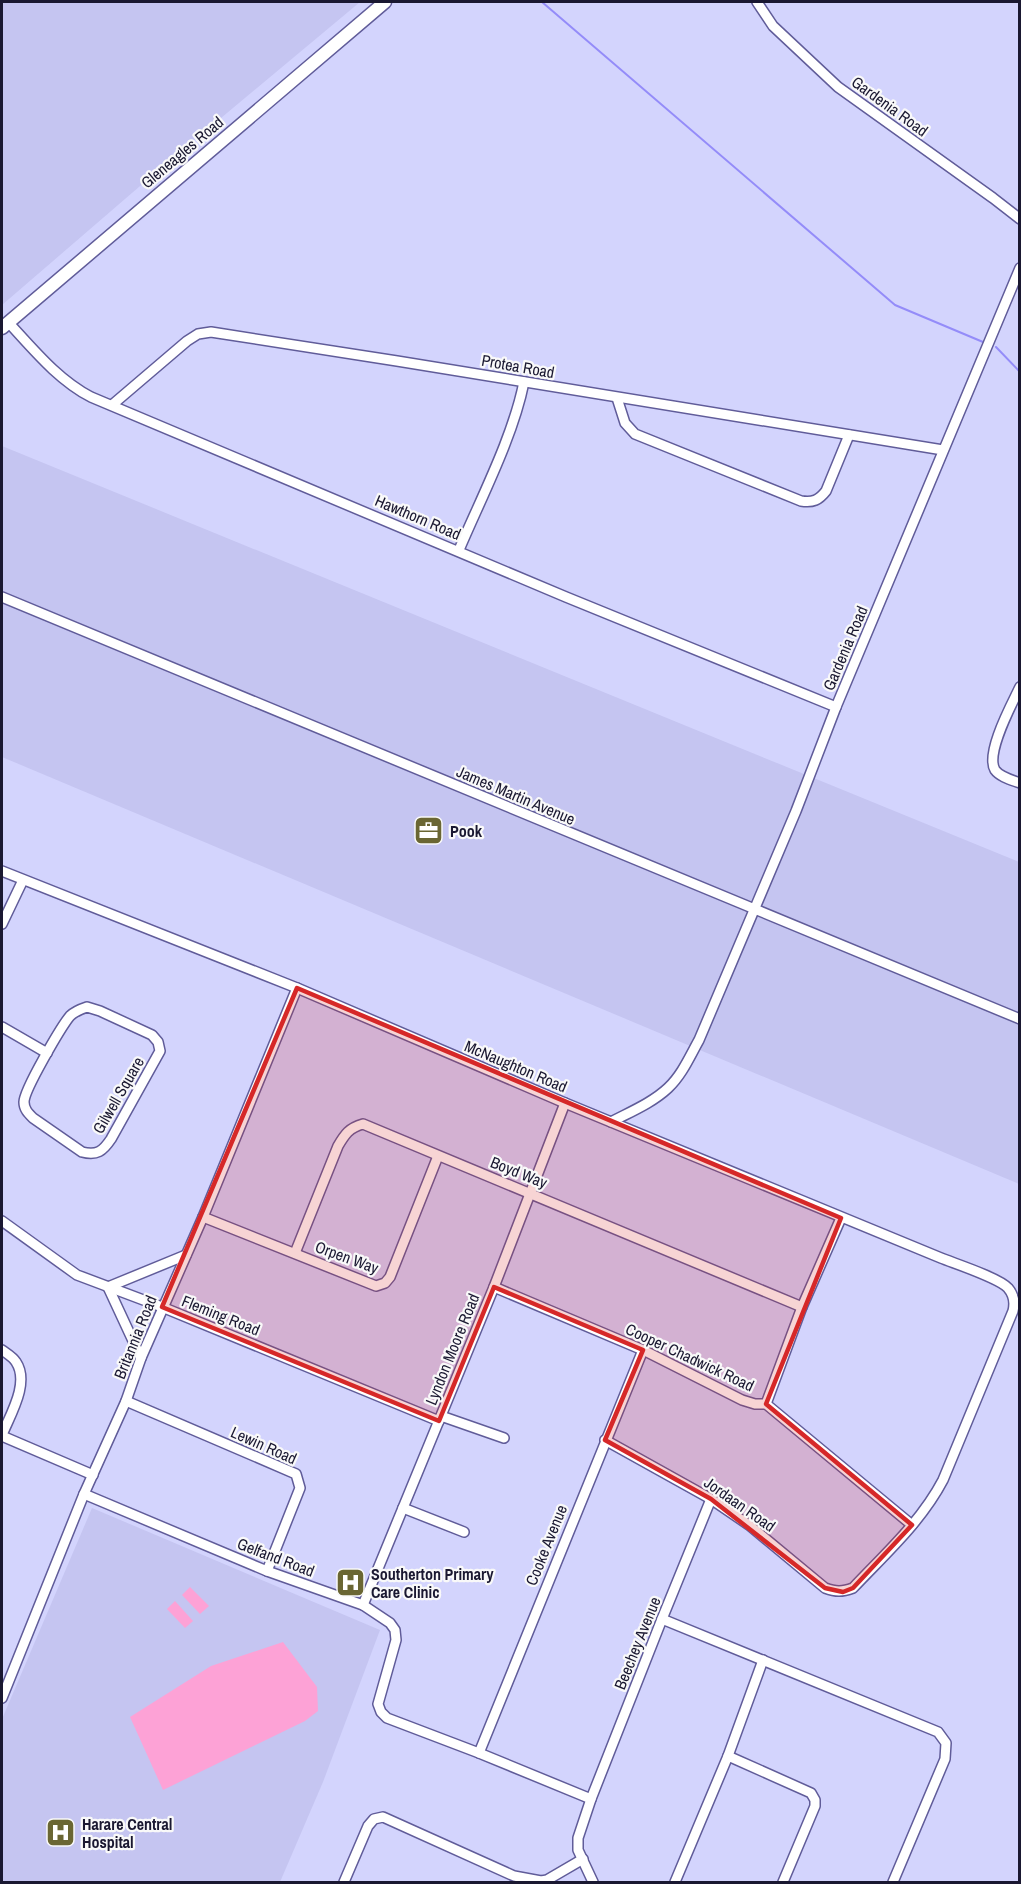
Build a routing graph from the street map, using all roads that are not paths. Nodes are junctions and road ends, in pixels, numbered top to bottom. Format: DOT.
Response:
graph roads {
  1 [pos="385,2"];
  2 [pos="757,2"];
  3 [pos="1020,219"];
  4 [pos="1020,268"];
  5 [pos="1016,288"];
  6 [pos="5,325"];
  7 [pos="524,382"];
  8 [pos="617,398"];
  9 [pos="112,405"];
  10 [pos="849,435"];
  11 [pos="943,450"];
  12 [pos="459,550"];
  13 [pos="2,597"];
  14 [pos="1020,687"];
  15 [pos="836,707"];
  16 [pos="1020,783"];
  17 [pos="2,871"];
  18 [pos="23,880"];
  19 [pos="754,910"];
  20 [pos="2,924"];
  21 [pos="297,988"];
  22 [pos="1020,1019"];
  23 [pos="2,1027"];
  24 [pos="47,1053"];
  25 [pos="565,1103"];
  26 [pos="611,1122"];
  27 [pos="438,1156"];
  28 [pos="530,1193"];
  29 [pos="203,1217"];
  30 [pos="841,1218"];
  31 [pos="2,1221"];
  32 [pos="295,1253"];
  33 [pos="186,1255"];
  34 [pos="108,1287"];
  35 [pos="494,1287"];
  36 [pos="162,1307"];
  37 [pos="802,1307"];
  38 [pos="2,1350"];
  39 [pos="642,1350"];
  40 [pos="141,1358"];
  41 [pos="126,1401"];
  42 [pos="766,1404"];
  43 [pos="440,1418"];
  44 [pos="2,1436"];
  45 [pos="504,1438"];
  46 [pos="605,1440"];
  47 [pos="93,1475"];
  48 [pos="84,1494"];
  49 [pos="711,1499"];
  50 [pos="403,1508"];
  51 [pos="912,1525"];
  52 [pos="464,1532"];
  53 [pos="267,1571"];
  54 [pos="363,1605"];
  55 [pos="662,1618"];
  56 [pos="763,1660"];
  57 [pos="2,1698"];
  58 [pos="479,1752"];
  59 [pos="728,1756"];
  60 [pos="591,1799"];
  61 [pos="582,1859"];
  62 [pos="513,1879"];
  63 [pos="344,1882"];
  64 [pos="593,1882"];
  65 [pos="675,1882"];
  66 [pos="783,1882"];
  67 [pos="893,1882"];
  1 -- 6 [label="street, Gleneagles Road"];
  2 -- 3 [label="street, Gardenia Road"];
  4 -- 5 [label="street, Gardenia Road"];
  5 -- 11 [label="street, Gardenia Road"];
  6 -- 9 [label="street, Hawthorn Road"];
  7 -- 8 [label="street, Protea Road"];
  7 -- 9 [label="street, Protea Road"];
  7 -- 12 [label="street"];
  8 -- 10 [label="street, Protea Road"];
  8 -- 10 [label="street"];
  9 -- 12 [label="street, Hawthorn Road"];
  10 -- 11 [label="street, Protea Road"];
  11 -- 15 [label="street, Gardenia Road"];
  12 -- 15 [label="street, Hawthorn Road"];
  13 -- 19 [label="street, James Martin Avenue"];
  14 -- 16 [label="street"];
  15 -- 19 [label="street, Gardenia Road"];
  17 -- 18 [label="street, McNaughton Road"];
  18 -- 20 [label="street"];
  18 -- 21 [label="street, McNaughton Road"];
  19 -- 22 [label="street, James Martin Avenue"];
  19 -- 26 [label="street, Gardenia Road"];
  21 -- 25 [label="street, McNaughton Road"];
  21 -- 29 [label="street, Britannia Road"];
  23 -- 24 [label="street"];
  24 -- 24 [label="street, Gilwell Square"];
  25 -- 26 [label="street, McNaughton Road"];
  25 -- 28 [label="street, Lyndon Moore Road"];
  26 -- 30 [label="street, McNaughton Road"];
  27 -- 28 [label="street, Boyd Way"];
  27 -- 32 [label="street, Boyd Way"];
  27 -- 32 [label="street, Orpen Way"];
  28 -- 35 [label="street, Lyndon Moore Road"];
  28 -- 37 [label="street, Boyd Way"];
  29 -- 32 [label="street, Orpen Way"];
  29 -- 33 [label="street, Britannia Road"];
  30 -- 37 [label="street"];
  30 -- 51 [label="street, McNaughton Road"];
  31 -- 34 [label="street, Fleming Road"];
  33 -- 34 [label="street"];
  33 -- 36 [label="street, Britannia Road"];
  34 -- 36 [label="street, Fleming Road"];
  34 -- 40 [label="street"];
  35 -- 39 [label="street, Cooper Chadwick Road"];
  35 -- 43 [label="street, Lyndon Moore Road"];
  36 -- 40 [label="street, Britannia Road"];
  36 -- 43 [label="street, Fleming Road"];
  37 -- 42 [label="street"];
  38 -- 44 [label="street"];
  39 -- 42 [label="street, Cooper Chadwick Road"];
  39 -- 46 [label="street, Cooke Avenue"];
  40 -- 41 [label="street, Britannia Road"];
  41 -- 47 [label="street, Britannia Road"];
  41 -- 53 [label="street, Lewin Road"];
  42 -- 51 [label="street, Cooper Chadwick Road"];
  43 -- 45 [label="street, Fleming Road"];
  43 -- 50 [label="street, Lyndon Moore Road"];
  44 -- 47 [label="street"];
  46 -- 49 [label="street, Jordaan Road"];
  46 -- 58 [label="street, Cooke Avenue"];
  47 -- 48 [label="street, Britannia Road"];
  48 -- 53 [label="street, Gelfand Road"];
  48 -- 57 [label="street, Britannia Road"];
  49 -- 51 [label="street, Jordaan Road"];
  49 -- 55 [label="street, Beechey Avenue"];
  50 -- 52 [label="street"];
  50 -- 54 [label="street, Lyndon Moore Road"];
  53 -- 54 [label="street, Gelfand Road"];
  54 -- 58 [label="street, Gelfand Road"];
  55 -- 56 [label="street"];
  55 -- 60 [label="street, Beechey Avenue"];
  56 -- 59 [label="street"];
  56 -- 67 [label="street"];
  58 -- 60 [label="street, Gelfand Road"];
  59 -- 65 [label="street"];
  59 -- 66 [label="street"];
  60 -- 61 [label="street, Beechey Avenue"];
  61 -- 62 [label="street"];
  61 -- 64 [label="street"];
  62 -- 63 [label="street"];
}
